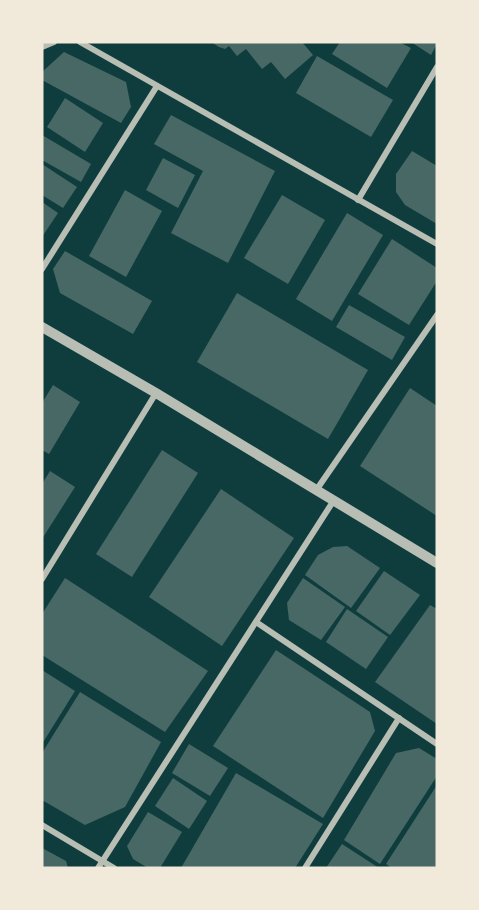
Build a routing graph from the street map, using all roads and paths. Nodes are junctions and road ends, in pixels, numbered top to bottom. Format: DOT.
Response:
graph roads {
  1 [pos="54,42"];
  2 [pos="80,42"];
  3 [pos="42,47"];
  4 [pos="437,67"];
  5 [pos="157,86"];
  6 [pos="358,200"];
  7 [pos="437,244"];
  8 [pos="42,269"];
  9 [pos="437,315"];
  10 [pos="42,327"];
  11 [pos="156,393"];
  12 [pos="317,489"];
  13 [pos="334,500"];
  14 [pos="437,563"];
  15 [pos="42,579"];
  16 [pos="256,622"];
  17 [pos="399,718"];
  18 [pos="437,744"];
  19 [pos="42,825"];
  20 [pos="102,861"];
  21 [pos="98,868"];
  22 [pos="114,868"];
  23 [pos="305,868"];
  1 -- 3 [label="street"];
  2 -- 5 [label="street"];
  4 -- 6 [label="street"];
  5 -- 6 [label="street"];
  5 -- 8 [label="street"];
  6 -- 7 [label="street"];
  9 -- 12 [label="street"];
  10 -- 11 [label="street"];
  11 -- 12 [label="street"];
  11 -- 15 [label="street"];
  12 -- 13 [label="street"];
  13 -- 14 [label="street"];
  13 -- 16 [label="street"];
  16 -- 17 [label="street"];
  16 -- 20 [label="street"];
  17 -- 18 [label="street"];
  17 -- 23 [label="street"];
  19 -- 20 [label="street"];
  20 -- 21 [label="street"];
  20 -- 22 [label="street"];
}
